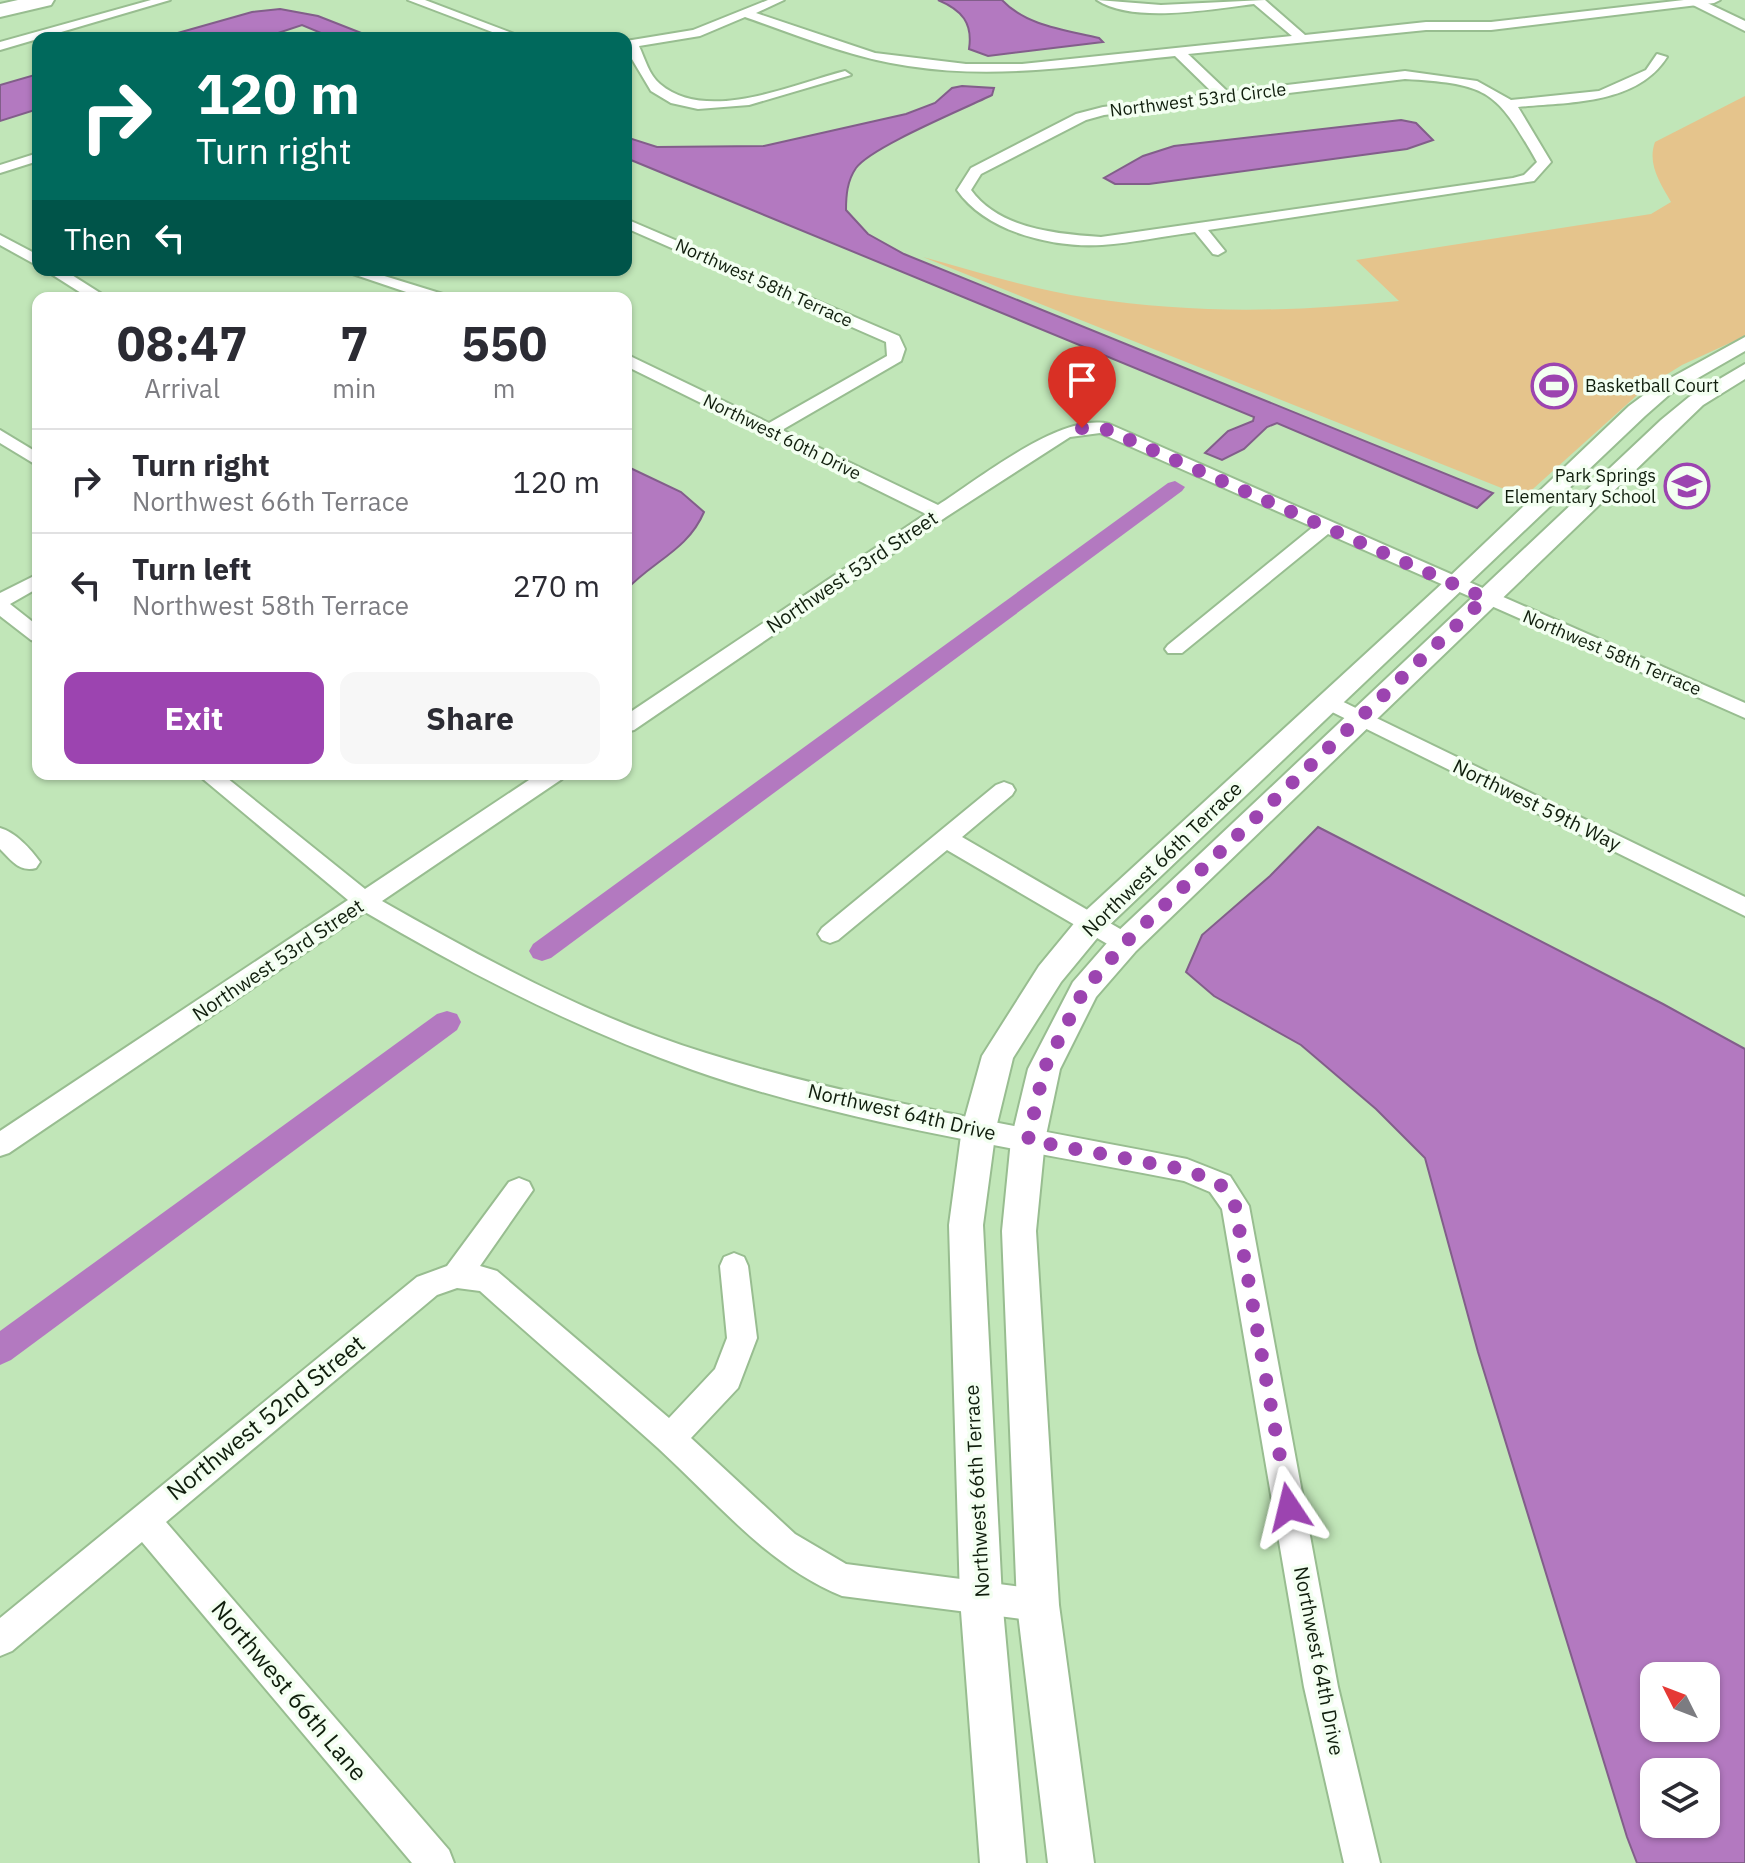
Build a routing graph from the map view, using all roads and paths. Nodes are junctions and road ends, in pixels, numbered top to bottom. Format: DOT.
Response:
graph roads {
  1 [pos="43,0"];
  2 [pos="164,0"];
  3 [pos="414,0"];
  4 [pos="778,0"];
  5 [pos="1103,0"];
  6 [pos="1258,0"];
  7 [pos="1616,0"];
  8 [pos="1713,0"];
  9 [pos="1692,1"];
  10 [pos="1523,9"];
  11 [pos="0,11"];
  12 [pos="744,13"];
  13 [pos="1745,16"];
  14 [pos="1538,20"];
  15 [pos="1426,26"];
  16 [pos="1745,27"];
  17 [pos="50,32"];
  18 [pos="502,32"];
  19 [pos="32,37"];
  20 [pos="1302,39"];
  21 [pos="632,44"];
  22 [pos="0,46"];
  23 [pos="632,50"];
  24 [pos="1178,52"];
  25 [pos="1661,57"];
  26 [pos="845,75"];
  27 [pos="1224,96"];
  28 [pos="1509,104"];
  29 [pos="32,159"];
  30 [pos="0,169"];
  31 [pos="632,226"];
  32 [pos="1199,228"];
  33 [pos="0,239"];
  34 [pos="1218,251"];
  35 [pos="32,258"];
  36 [pos="63,276"];
  37 [pos="367,276"];
  38 [pos="394,276"];
  39 [pos="388,283"];
  40 [pos="90,292"];
  41 [pos="382,292"];
  42 [pos="419,292"];
  43 [pos="1745,343"];
  44 [pos="632,363"];
  45 [pos="1745,370"];
  46 [pos="1082,428"];
  47 [pos="769,430"];
  48 [pos="4,443"];
  49 [pos="32,458"];
  50 [pos="1587,458"];
  51 [pos="1621,471"];
  52 [pos="939,513"];
  53 [pos="1325,527"];
  54 [pos="32,584"];
  55 [pos="1455,585"];
  56 [pos="1485,598"];
  57 [pos="0,603"];
  58 [pos="32,631"];
  59 [pos="1175,649"];
  60 [pos="1329,702"];
  61 [pos="1745,711"];
  62 [pos="1360,718"];
  63 [pos="632,721"];
  64 [pos="215,780"];
  65 [pos="545,780"];
  66 [pos="1004,790"];
  67 [pos="0,836"];
  68 [pos="945,838"];
  69 [pos="28,862"];
  70 [pos="366,902"];
  71 [pos="1745,907"];
  72 [pos="1092,923"];
  73 [pos="830,934"];
  74 [pos="1125,943"];
  75 [pos="979,1128"];
  76 [pos="1028,1140"];
  77 [pos="0,1145"];
  78 [pos="519,1190"];
  79 [pos="734,1266"];
  80 [pos="457,1275"];
  81 [pos="670,1439"];
  82 [pos="143,1519"];
  83 [pos="981,1598"];
  84 [pos="1038,1605"];
  85 [pos="0,1639"];
  86 [pos="436,1863"];
  87 [pos="1003,1863"];
  88 [pos="1071,1863"];
  89 [pos="1362,1863"];
  1 -- 11 [label="highway"];
  2 -- 17 [label="street"];
  3 -- 18 [label="street"];
  4 -- 12 [label="street"];
  5 -- 6 [label="street"];
  6 -- 20 [label="street"];
  7 -- 10 [label="street"];
  8 -- 9 [label="street"];
  8 -- 13 [label="street"];
  9 -- 14 [label="street"];
  9 -- 16 [label="street"];
  10 -- 14 [label="street"];
  10 -- 15 [label="street"];
  12 -- 21 [label="street"];
  12 -- 24 [label="street"];
  14 -- 15 [label="street"];
  15 -- 20 [label="street"];
  19 -- 22 [label="street"];
  20 -- 24 [label="street"];
  23 -- 26 [label="street"];
  24 -- 27 [label="street"];
  25 -- 28 [label="street"];
  27 -- 28 [label="street, Northwest 53rd Circle"];
  27 -- 32 [label="street, Northwest 53rd Circle"];
  28 -- 32 [label="street, Northwest 53rd Circle"];
  29 -- 30 [label="street"];
  31 -- 47 [label="street, Northwest 58th Terrace"];
  32 -- 34 [label="street"];
  33 -- 35 [label="street"];
  36 -- 40 [label="street"];
  37 -- 39 [label="street"];
  38 -- 39 [label="street"];
  39 -- 41 [label="street"];
  39 -- 42 [label="street"];
  43 -- 50 [label="street, Northwest 66th Terrace"];
  44 -- 47 [label="street, Northwest 60th Drive"];
  45 -- 51 [label="street, Northwest 66th Terrace"];
  46 -- 52 [label="street, Northwest 53rd Street"];
  46 -- 53 [label="street, Northwest 58th Terrace"];
  47 -- 52 [label="street, Northwest 60th Drive"];
  48 -- 49 [label="street"];
  50 -- 51 [label="street"];
  50 -- 55 [label="street, Northwest 66th Terrace"];
  51 -- 56 [label="street, Northwest 66th Terrace"];
  52 -- 63 [label="street, Northwest 53rd Street"];
  53 -- 55 [label="street, Northwest 58th Terrace"];
  53 -- 59 [label="street"];
  54 -- 57 [label="street"];
  55 -- 56 [label="street, Northwest 58th Terrace"];
  55 -- 60 [label="street, Northwest 66th Terrace"];
  56 -- 61 [label="street, Northwest 58th Terrace"];
  56 -- 62 [label="street, Northwest 66th Terrace"];
  57 -- 58 [label="street"];
  60 -- 62 [label="street, Northwest 59th Way"];
  60 -- 72 [label="street, Northwest 66th Terrace"];
  62 -- 71 [label="street, Northwest 59th Way"];
  62 -- 74 [label="street, Northwest 66th Terrace"];
  64 -- 70 [label="street, Northwest 64th Drive"];
  65 -- 70 [label="street, Northwest 53rd Street"];
  66 -- 68 [label="street"];
  67 -- 69 [label="street"];
  68 -- 72 [label="street"];
  68 -- 73 [label="street"];
  70 -- 75 [label="street, Northwest 64th Drive"];
  70 -- 77 [label="street, Northwest 53rd Street"];
  72 -- 74 [label="street"];
  72 -- 75 [label="street, Northwest 66th Terrace"];
  74 -- 76 [label="street, Northwest 66th Terrace"];
  75 -- 76 [label="street, Northwest 64th Drive"];
  75 -- 83 [label="street, Northwest 66th Terrace"];
  76 -- 84 [label="street, Northwest 66th Terrace"];
  76 -- 89 [label="street, Northwest 64th Drive"];
  78 -- 80 [label="street, Northwest 52nd Street"];
  79 -- 81 [label="street"];
  80 -- 81 [label="street"];
  80 -- 82 [label="street, Northwest 52nd Street"];
  81 -- 83 [label="street"];
  82 -- 85 [label="street, Northwest 52nd Street"];
  82 -- 86 [label="street, Northwest 66th Lane"];
  83 -- 84 [label="street"];
  83 -- 87 [label="street, Northwest 66th Terrace"];
  84 -- 88 [label="street, Northwest 66th Terrace"];
}
